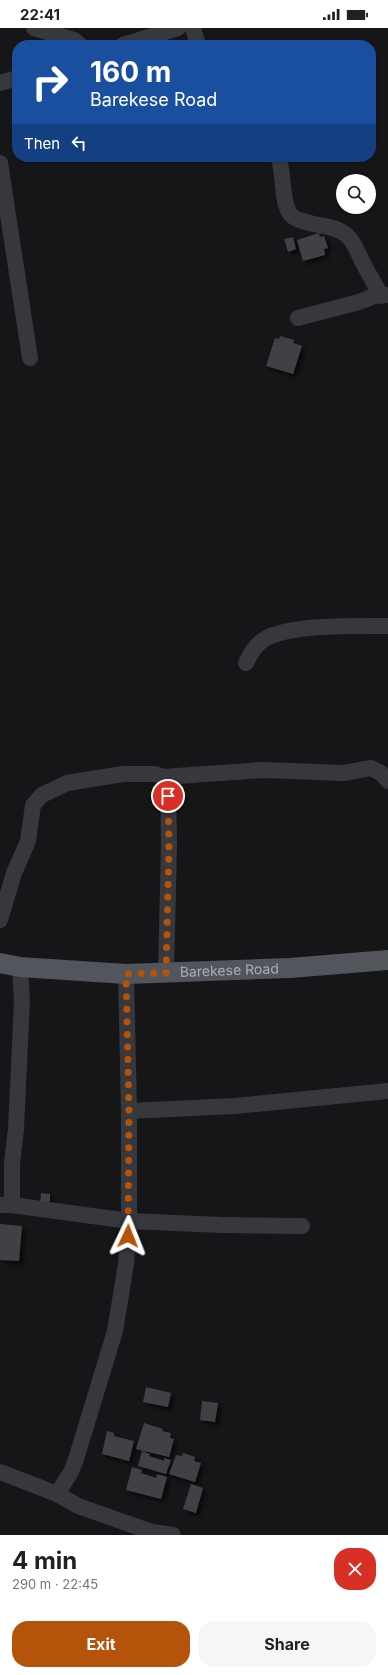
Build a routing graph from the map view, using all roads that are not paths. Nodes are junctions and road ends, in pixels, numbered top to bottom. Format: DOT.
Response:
graph roads {
  1 [pos="34,28"];
  2 [pos="178,28"];
  3 [pos="193,28"];
  4 [pos="74,40"];
  5 [pos="139,40"];
  6 [pos="197,40"];
  7 [pos="12,79"];
  8 [pos="0,83"];
  9 [pos="281,162"];
  10 [pos="0,163"];
  11 [pos="384,296"];
  12 [pos="298,318"];
  13 [pos="30,358"];
  14 [pos="388,626"];
  15 [pos="246,663"];
  16 [pos="163,777"];
  17 [pos="388,781"];
  18 [pos="0,920"];
  19 [pos="388,960"];
  20 [pos="0,963"];
  21 [pos="20,967"];
  22 [pos="166,973"];
  23 [pos="126,974"];
  24 [pos="388,1091"];
  25 [pos="129,1111"];
  26 [pos="6,1205"];
  27 [pos="128,1222"];
  28 [pos="302,1226"];
  29 [pos="0,1472"];
  30 [pos="57,1494"];
  31 [pos="173,1535"];
  1 -- 4 [label="street"];
  2 -- 5 [label="street"];
  3 -- 6 [label="street"];
  7 -- 8 [label="street"];
  9 -- 11 [label="street"];
  10 -- 13 [label="street"];
  11 -- 12 [label="street"];
  14 -- 15 [label="street"];
  16 -- 17 [label="street"];
  16 -- 18 [label="street"];
  16 -- 22 [label="street"];
  19 -- 22 [label="main road, Barekese Road"];
  20 -- 21 [label="main road, Barekese Road"];
  21 -- 23 [label="main road, Barekese Road"];
  21 -- 26 [label="street"];
  22 -- 23 [label="main road, Barekese Road"];
  23 -- 25 [label="street"];
  24 -- 25 [label="street"];
  25 -- 27 [label="street"];
  26 -- 27 [label="street"];
  27 -- 28 [label="street"];
  27 -- 30 [label="street"];
  29 -- 30 [label="street"];
  30 -- 31 [label="street"];
}
